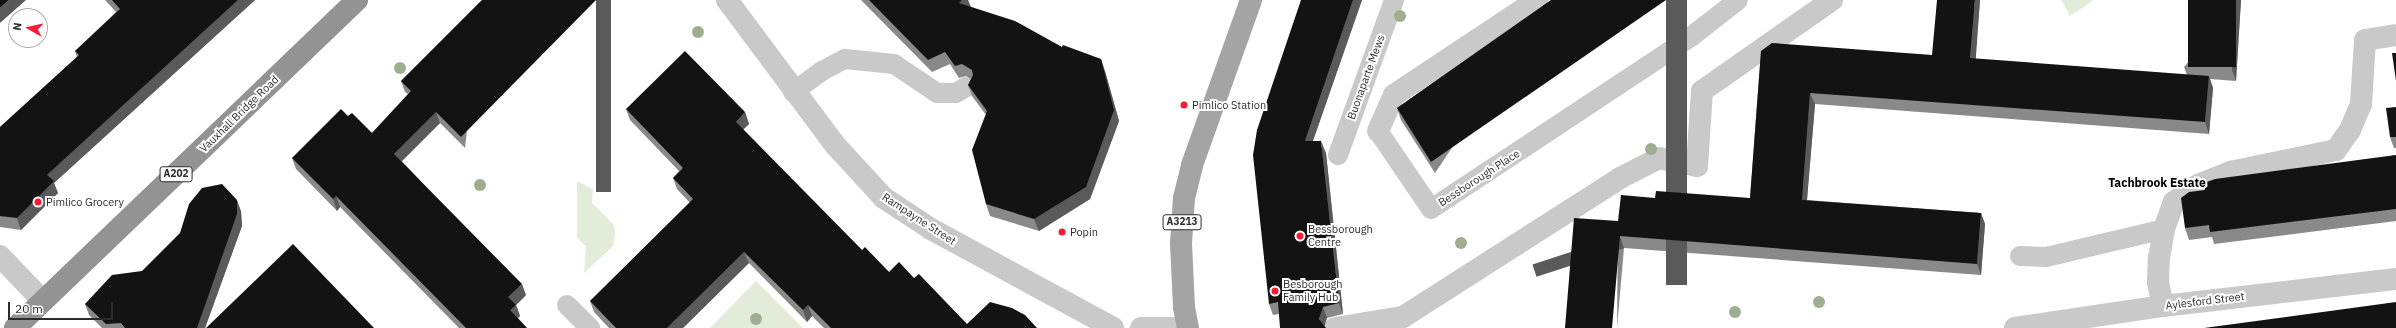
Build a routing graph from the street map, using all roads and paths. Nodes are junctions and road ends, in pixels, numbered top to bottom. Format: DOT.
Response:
graph roads {
  1 [pos="357,0"];
  2 [pos="727,0"];
  3 [pos="1251,0"];
  4 [pos="1394,0"];
  5 [pos="1536,0"];
  6 [pos="1738,0"];
  7 [pos="1832,0"];
  8 [pos="2396,35"];
  9 [pos="966,87"];
  10 [pos="793,92"];
  11 [pos="1378,131"];
  12 [pos="1338,155"];
  13 [pos="2164,229"];
  14 [pos="0,256"];
  15 [pos="2020,256"];
  16 [pos="2396,279"];
  17 [pos="43,301"];
  18 [pos="567,305"];
  19 [pos="2163,306"];
  20 [pos="2068,325"];
  21 [pos="15,328"];
  22 [pos="590,328"];
  23 [pos="1113,328"];
  24 [pos="1141,328"];
  25 [pos="1176,328"];
  26 [pos="1188,328"];
  27 [pos="1336,328"];
  28 [pos="2015,328"];
  1 -- 17 [label="highway, Vauxhall Bridge Road / A202"];
  2 -- 10 [label="street, Rampayne Street"];
  3 -- 26 [label="main road, A3213"];
  4 -- 12 [label="lane, Buonaparte Mews"];
  5 -- 11 [label="street, Bessborough Place"];
  6 -- 11 [label="lane, Bessborough Place"];
  7 -- 27 [label="street"];
  8 -- 13 [label="street"];
  9 -- 10 [label="lane"];
  10 -- 23 [label="street, Rampayne Street"];
  13 -- 15 [label="lane"];
  13 -- 19 [label="street"];
  14 -- 17 [label="street"];
  16 -- 19 [label="street, Aylesford Street"];
  17 -- 21 [label="highway, Vauxhall Bridge Road / A202"];
  18 -- 22 [label="lane"];
  19 -- 20 [label="street, Aylesford Street"];
  20 -- 28 [label="street, Aylesford Street"];
  24 -- 25 [label="street"];
}
